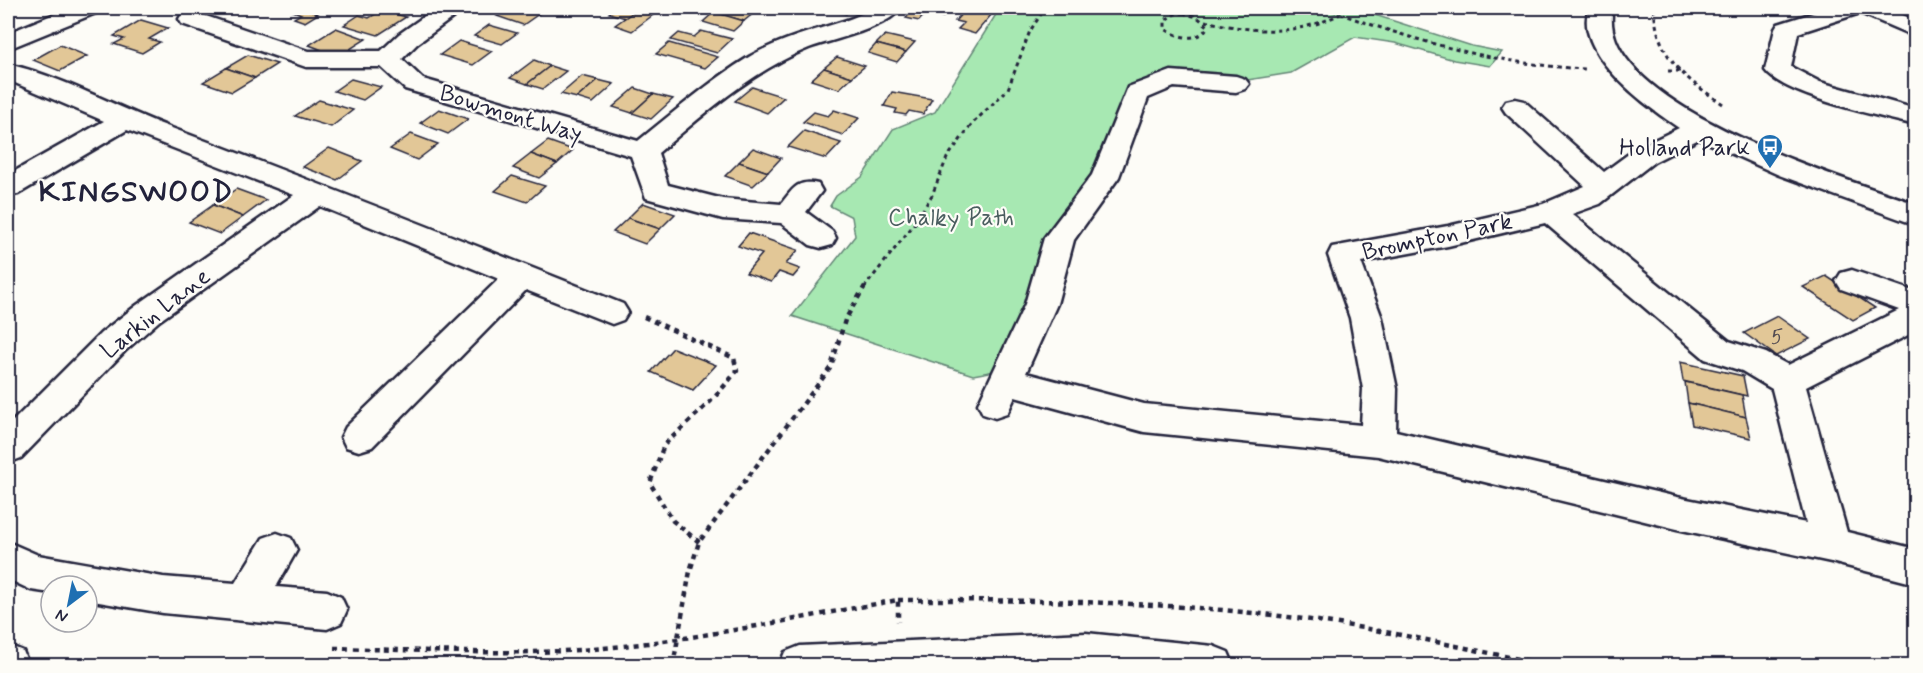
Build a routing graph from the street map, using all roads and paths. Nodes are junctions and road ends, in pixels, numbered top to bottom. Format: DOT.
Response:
graph roads {
  1 [pos="88,8"];
  2 [pos="451,8"];
  3 [pos="889,8"];
  4 [pos="1045,8"];
  5 [pos="1180,8"];
  6 [pos="1325,8"];
  7 [pos="1654,8"];
  8 [pos="1852,8"];
  9 [pos="1869,8"];
  10 [pos="1595,9"];
  11 [pos="1183,14"];
  12 [pos="1340,14"];
  13 [pos="191,19"];
  14 [pos="1205,21"];
  15 [pos="1916,30"];
  16 [pos="239,35"];
  17 [pos="8,42"];
  18 [pos="208,52"];
  19 [pos="388,59"];
  20 [pos="1623,70"];
  21 [pos="1680,71"];
  22 [pos="8,72"];
  23 [pos="1236,84"];
  24 [pos="1515,107"];
  25 [pos="1916,117"];
  26 [pos="125,120"];
  27 [pos="1697,129"];
  28 [pos="643,152"];
  29 [pos="8,187"];
  30 [pos="1604,188"];
  31 [pos="808,191"];
  32 [pos="316,194"];
  33 [pos="1550,212"];
  34 [pos="788,214"];
  35 [pos="1916,215"];
  36 [pos="821,238"];
  37 [pos="521,276"];
  38 [pos="1852,281"];
  39 [pos="1916,304"];
  40 [pos="612,312"];
  41 [pos="1916,316"];
  42 [pos="1787,381"];
  43 [pos="359,437"];
  44 [pos="1378,441"];
  45 [pos="8,447"];
  46 [pos="699,542"];
  47 [pos="1831,545"];
  48 [pos="277,550"];
  49 [pos="8,559"];
  50 [pos="1916,567"];
  51 [pos="898,600"];
  52 [pos="245,603"];
  53 [pos="327,629"];
  54 [pos="677,640"];
  55 [pos="898,661"];
  56 [pos="673,666"];
  57 [pos="800,666"];
  58 [pos="1213,666"];
  59 [pos="1552,666"];
  1 -- 17 [label="street"];
  2 -- 19 [label="street"];
  3 -- 28 [label="street"];
  4 -- 46 [label="path"];
  5 -- 11 [label="path"];
  6 -- 12 [label="path"];
  7 -- 21 [label="path"];
  8 -- 25 [label="street"];
  9 -- 15 [label="street"];
  10 -- 20 [label="street"];
  11 -- 14 [label="path"];
  11 -- 14 [label="path"];
  12 -- 14 [label="path"];
  12 -- 20 [label="path"];
  13 -- 16 [label="street"];
  16 -- 18 [label="street"];
  16 -- 19 [label="street"];
  19 -- 28 [label="street, Bowmont Way"];
  20 -- 27 [label="street"];
  22 -- 26 [label="street"];
  23 -- 44 [label="street"];
  24 -- 30 [label="street"];
  26 -- 29 [label="street"];
  26 -- 32 [label="street"];
  27 -- 30 [label="street, Brompton Park"];
  27 -- 35 [label="street"];
  28 -- 34 [label="street"];
  30 -- 33 [label="street, Brompton Park"];
  31 -- 34 [label="street"];
  32 -- 37 [label="street"];
  32 -- 45 [label="street, Larkin Lane"];
  33 -- 42 [label="street"];
  33 -- 44 [label="street, Brompton Park"];
  34 -- 36 [label="street"];
  37 -- 40 [label="street"];
  37 -- 43 [label="street"];
  38 -- 39 [label="street"];
  40 -- 46 [label="path"];
  41 -- 42 [label="street"];
  42 -- 47 [label="street"];
  44 -- 47 [label="street"];
  46 -- 54 [label="path"];
  47 -- 50 [label="street"];
  48 -- 52 [label="street"];
  49 -- 52 [label="street"];
  51 -- 54 [label="path"];
  51 -- 55 [label="path"];
  51 -- 59 [label="path"];
  52 -- 53 [label="street"];
  53 -- 54 [label="path"];
  54 -- 56 [label="path"];
  55 -- 57 [label="street"];
  55 -- 58 [label="street"];
}
